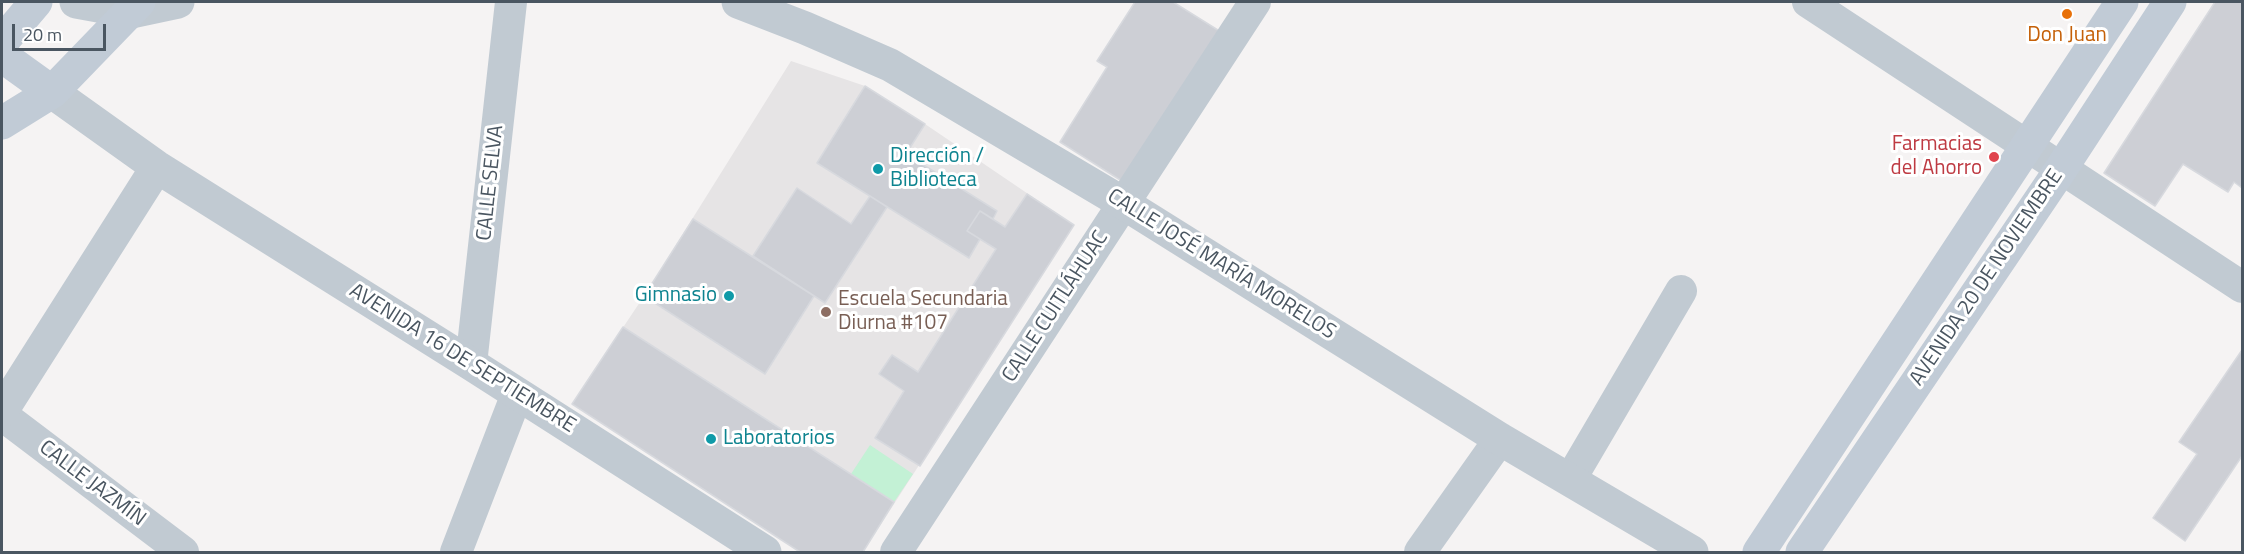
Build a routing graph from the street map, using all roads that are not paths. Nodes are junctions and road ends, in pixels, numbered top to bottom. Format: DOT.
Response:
graph roads {
  1 [pos="36,2"];
  2 [pos="76,2"];
  3 [pos="178,2"];
  4 [pos="511,2"];
  5 [pos="738,2"];
  6 [pos="1255,2"];
  7 [pos="1808,2"];
  8 [pos="2122,2"];
  9 [pos="2170,2"];
  10 [pos="135,7"];
  11 [pos="1847,12"];
  12 [pos="2,42"];
  13 [pos="2,56"];
  14 [pos="51,92"];
  15 [pos="2,123"];
  16 [pos="2026,146"];
  17 [pos="157,167"];
  18 [pos="2061,169"];
  19 [pos="1123,203"];
  20 [pos="2242,287"];
  21 [pos="1682,291"];
  22 [pos="471,364"];
  23 [pos="517,394"];
  24 [pos="2,413"];
  25 [pos="1500,440"];
  26 [pos="1570,480"];
  27 [pos="183,552"];
  28 [pos="456,552"];
  29 [pos="765,552"];
  30 [pos="896,552"];
  31 [pos="1420,552"];
  32 [pos="1692,552"];
  33 [pos="1759,552"];
  34 [pos="1802,552"];
  1 -- 12 [label="main road"];
  2 -- 10 [label="street"];
  3 -- 10 [label="street"];
  4 -- 22 [label="street, CALLE SELVA"];
  5 -- 19 [label="street, CALLE JOSÉ MARÍA MORELOS"];
  6 -- 19 [label="street, CALLE CUITLÁHUAC"];
  7 -- 11 [label="street"];
  8 -- 16 [label="main road, AVENIDA 20 DE NOVIEMBRE"];
  9 -- 18 [label="main road, AVENIDA 20 DE NOVIEMBRE"];
  10 -- 14 [label="main road"];
  11 -- 16 [label="street"];
  13 -- 14 [label="main road"];
  14 -- 15 [label="main road"];
  14 -- 17 [label="street, AVENIDA 16 DE SEPTIEMBRE"];
  16 -- 18 [label="street"];
  16 -- 33 [label="main road, AVENIDA 20 DE NOVIEMBRE"];
  17 -- 22 [label="street, AVENIDA 16 DE SEPTIEMBRE"];
  17 -- 24 [label="street"];
  18 -- 20 [label="street"];
  18 -- 34 [label="main road, AVENIDA 20 DE NOVIEMBRE"];
  19 -- 25 [label="street, CALLE JOSÉ MARÍA MORELOS"];
  19 -- 30 [label="street, CALLE CUITLÁHUAC"];
  21 -- 26 [label="street"];
  22 -- 23 [label="street, AVENIDA 16 DE SEPTIEMBRE"];
  23 -- 28 [label="street"];
  23 -- 29 [label="street, AVENIDA 16 DE SEPTIEMBRE"];
  24 -- 27 [label="street, CALLE JAZMÍN"];
  25 -- 26 [label="street, CALLE JOSÉ MARÍA MORELOS"];
  25 -- 31 [label="street"];
  26 -- 32 [label="street, CALLE JOSÉ MARÍA MORELOS"];
}
